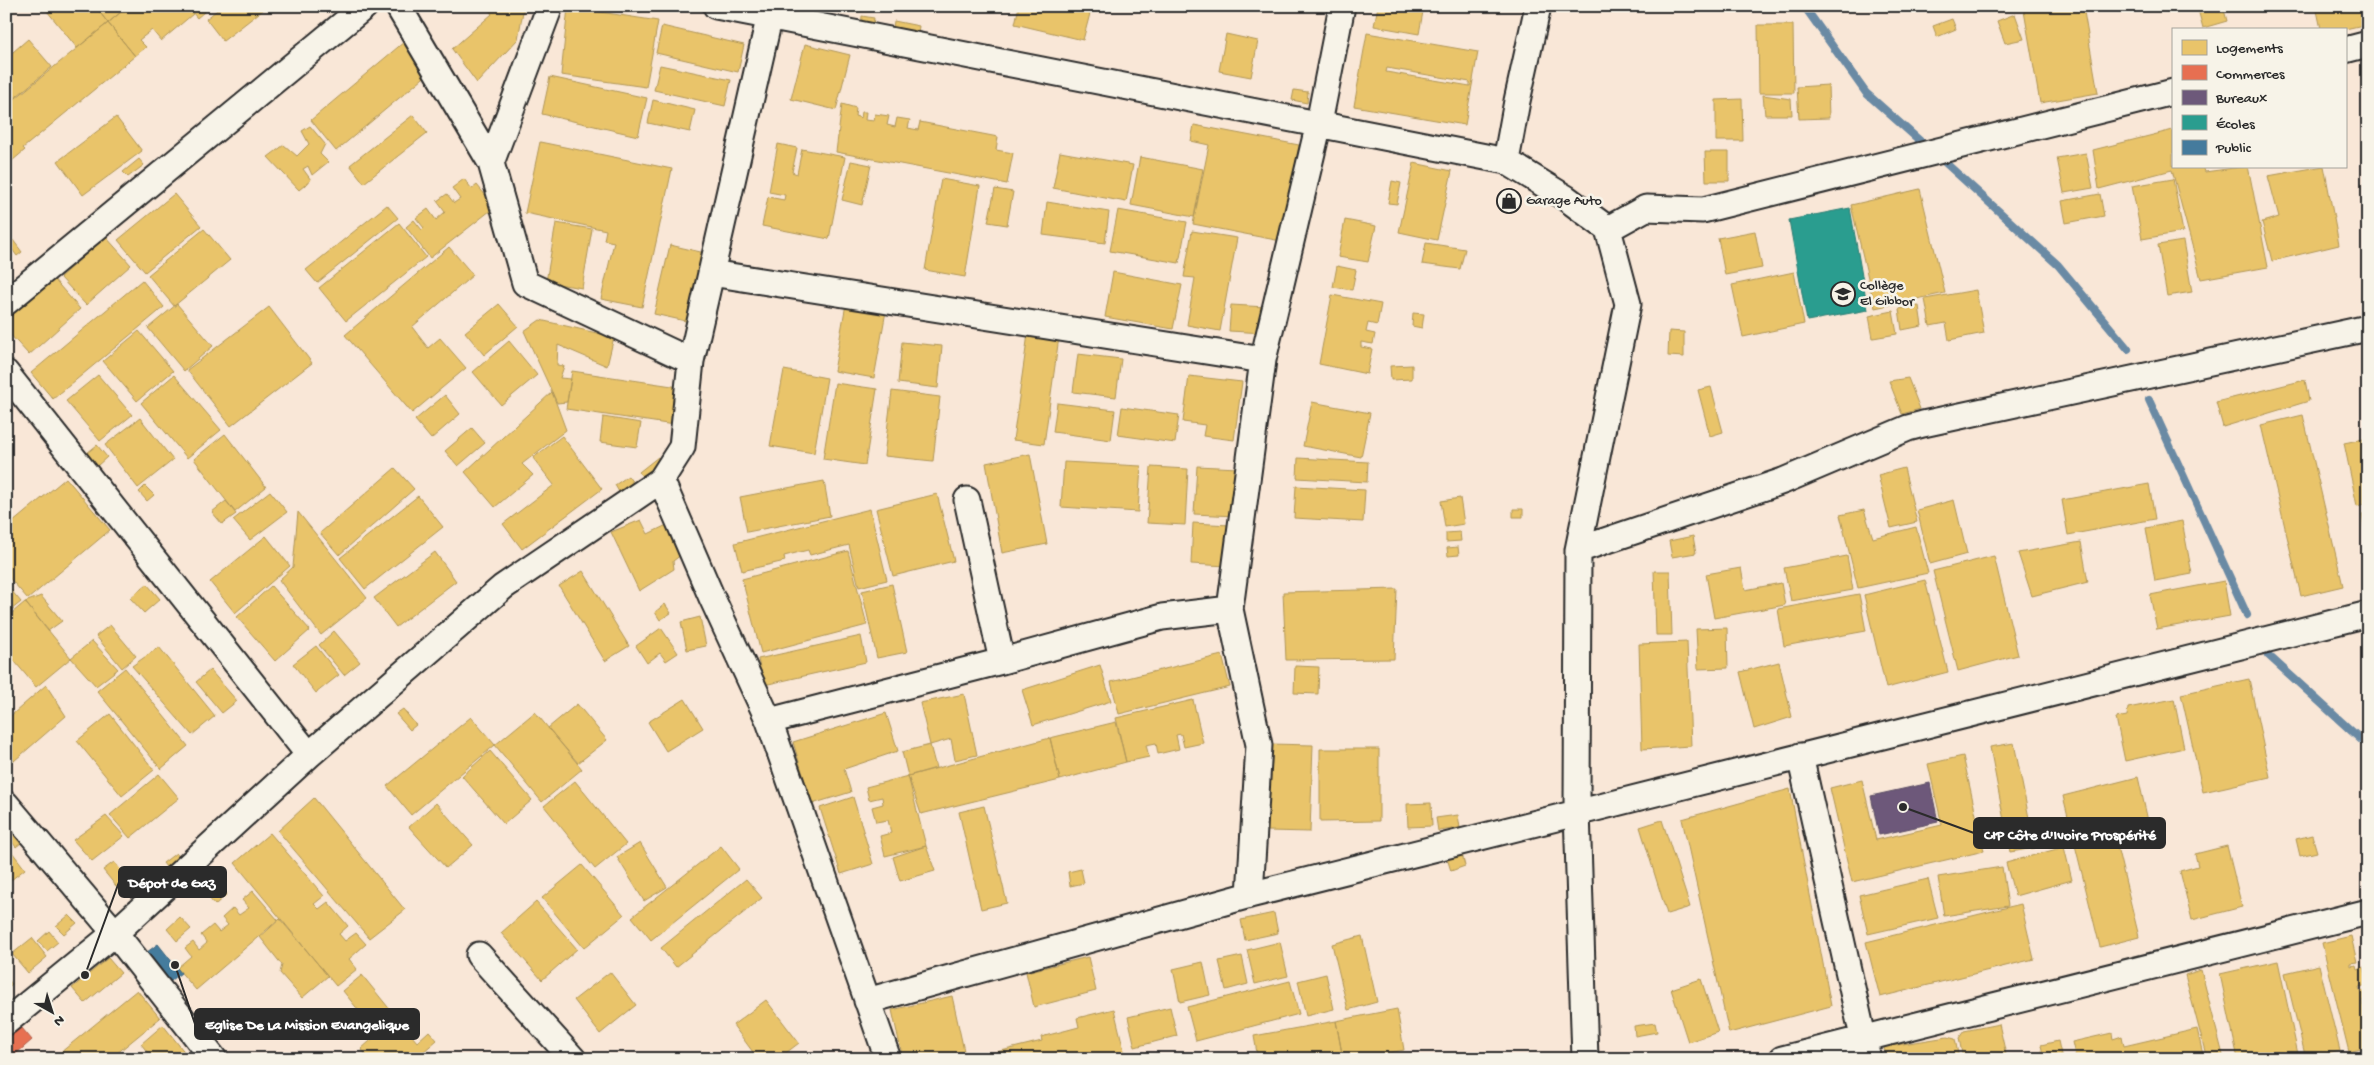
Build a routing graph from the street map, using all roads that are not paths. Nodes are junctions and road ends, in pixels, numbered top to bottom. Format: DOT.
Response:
graph roads {
  1 [pos="365,6"];
  2 [pos="398,6"];
  3 [pos="550,6"];
  4 [pos="716,6"];
  5 [pos="1342,6"];
  6 [pos="1538,6"];
  7 [pos="771,12"];
  8 [pos="2368,44"];
  9 [pos="2346,50"];
  10 [pos="2172,92"];
  11 [pos="1320,123"];
  12 [pos="1506,161"];
  13 [pos="491,163"];
  14 [pos="1608,229"];
  15 [pos="711,272"];
  16 [pos="6,302"];
  17 [pos="2368,328"];
  18 [pos="1263,360"];
  19 [pos="691,361"];
  20 [pos="6,373"];
  21 [pos="661,480"];
  22 [pos="967,500"];
  23 [pos="1578,550"];
  24 [pos="1230,609"];
  25 [pos="2368,614"];
  26 [pos="1002,661"];
  27 [pos="769,721"];
  28 [pos="309,755"];
  29 [pos="1800,756"];
  30 [pos="6,804"];
  31 [pos="1578,811"];
  32 [pos="1250,895"];
  33 [pos="2368,912"];
  34 [pos="115,933"];
  35 [pos="479,955"];
  36 [pos="866,1001"];
  37 [pos="6,1022"];
  38 [pos="1866,1048"];
  39 [pos="214,1059"];
  40 [pos="573,1059"];
  41 [pos="888,1059"];
  42 [pos="1585,1059"];
  43 [pos="1782,1059"];
  1 -- 16 [label="street"];
  2 -- 13 [label="street"];
  3 -- 13 [label="street"];
  4 -- 7 [label="street"];
  5 -- 11 [label="street"];
  6 -- 12 [label="street"];
  7 -- 11 [label="street"];
  7 -- 15 [label="street"];
  8 -- 9 [label="street"];
  10 -- 14 [label="street"];
  11 -- 12 [label="street"];
  11 -- 18 [label="street"];
  12 -- 14 [label="street"];
  13 -- 19 [label="street"];
  14 -- 23 [label="street"];
  15 -- 18 [label="street"];
  15 -- 19 [label="street"];
  17 -- 23 [label="street"];
  18 -- 24 [label="street"];
  19 -- 21 [label="street"];
  20 -- 28 [label="street"];
  21 -- 27 [label="street"];
  21 -- 28 [label="street"];
  22 -- 26 [label="street"];
  23 -- 31 [label="street"];
  24 -- 26 [label="street"];
  24 -- 32 [label="street"];
  25 -- 29 [label="street"];
  26 -- 27 [label="street"];
  27 -- 36 [label="street"];
  28 -- 34 [label="street"];
  29 -- 31 [label="street"];
  29 -- 38 [label="street"];
  30 -- 34 [label="street"];
  31 -- 32 [label="street"];
  31 -- 42 [label="street"];
  32 -- 36 [label="street"];
  33 -- 38 [label="street"];
  34 -- 37 [label="street"];
  34 -- 39 [label="street"];
  35 -- 40 [label="street"];
  36 -- 41 [label="street"];
  38 -- 43 [label="street"];
}
